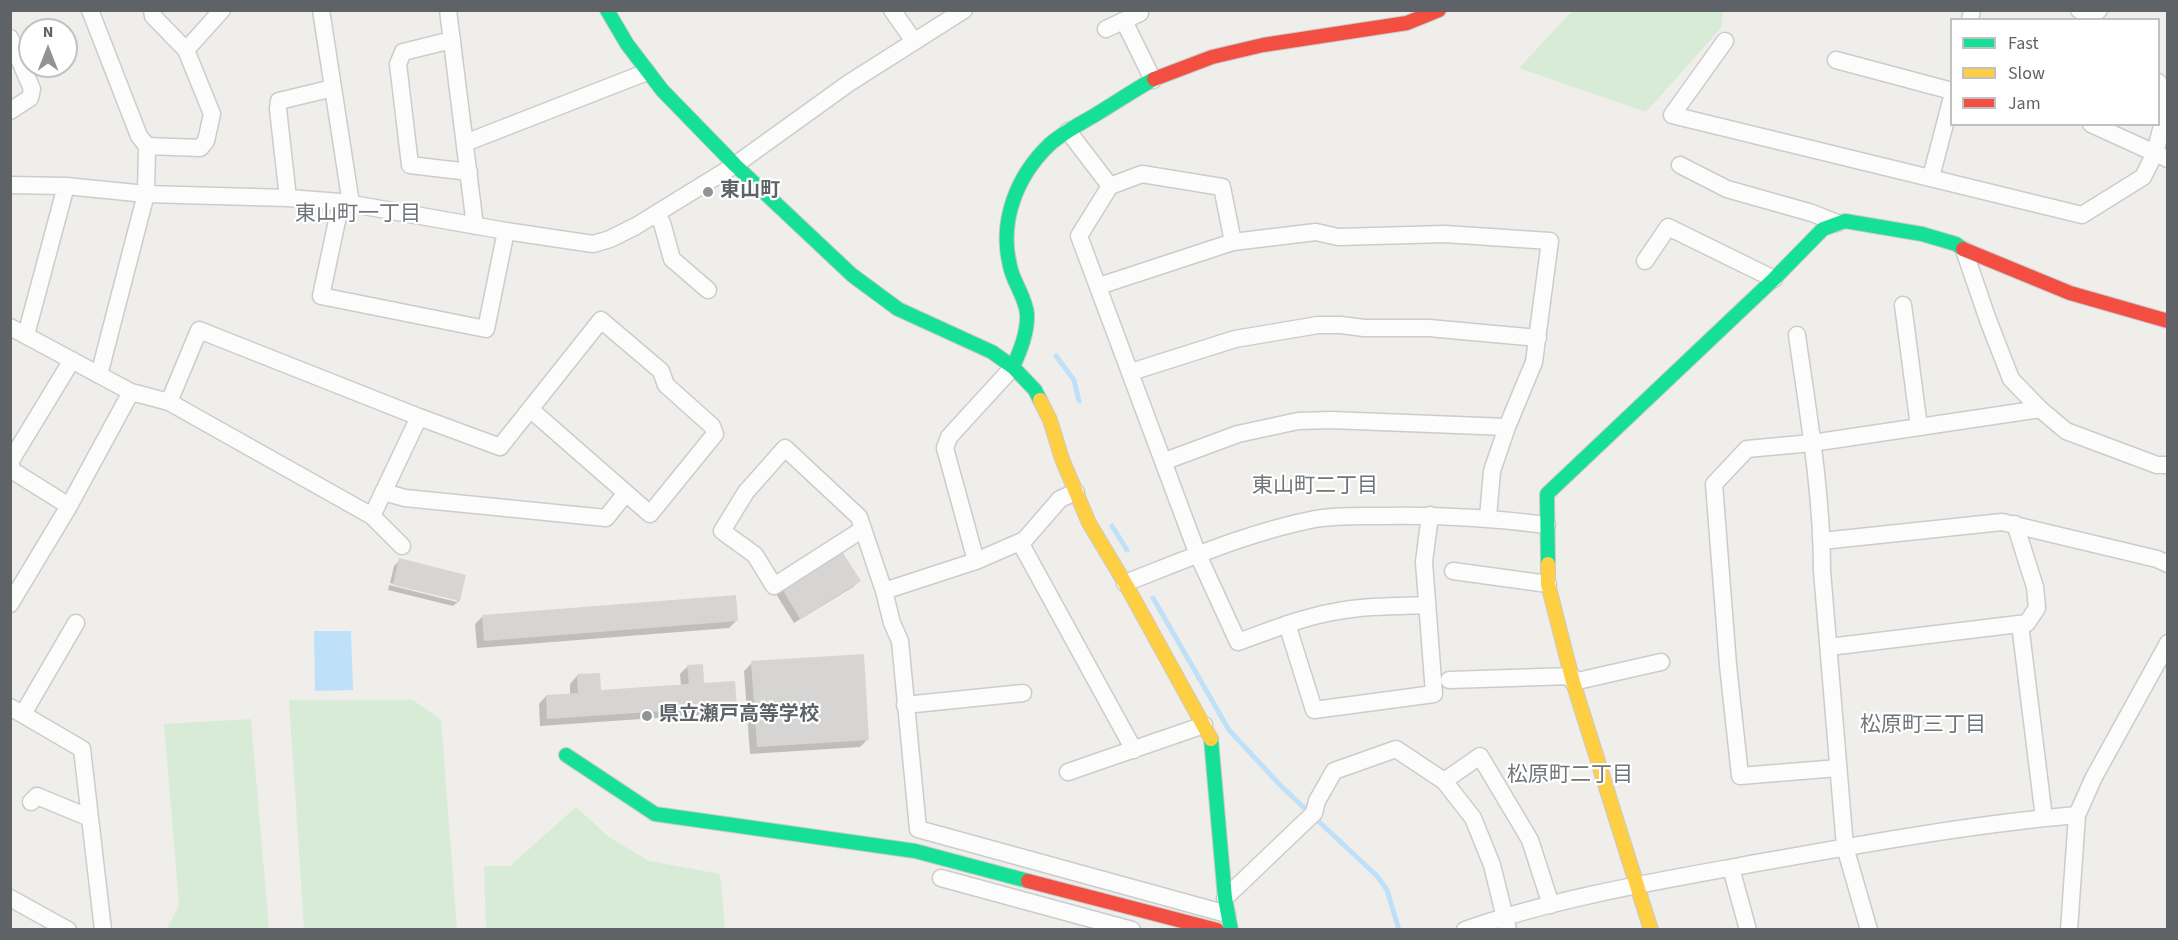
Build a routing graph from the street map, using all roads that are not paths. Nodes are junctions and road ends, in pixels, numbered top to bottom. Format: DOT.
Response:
graph roads {
  1 [pos="90,10"];
  2 [pos="152,10"];
  3 [pos="222,10"];
  4 [pos="321,10"];
  5 [pos="448,10"];
  6 [pos="607,10"];
  7 [pos="892,10"];
  8 [pos="964,10"];
  9 [pos="1439,10"];
  10 [pos="1140,13"];
  11 [pos="1124,21"];
  12 [pos="1106,29"];
  13 [pos="10,38"];
  14 [pos="452,40"];
  15 [pos="914,41"];
  16 [pos="1725,41"];
  17 [pos="186,50"];
  18 [pos="1836,60"];
  19 [pos="647,72"];
  20 [pos="1153,80"];
  21 [pos="2160,86"];
  22 [pos="333,88"];
  23 [pos="1950,90"];
  24 [pos="2168,100"];
  25 [pos="1950,105"];
  26 [pos="10,111"];
  27 [pos="2095,126"];
  28 [pos="1068,131"];
  29 [pos="465,143"];
  30 [pos="147,146"];
  31 [pos="2162,156"];
  32 [pos="735,165"];
  33 [pos="1680,165"];
  34 [pos="469,172"];
  35 [pos="1931,177"];
  36 [pos="10,185"];
  37 [pos="66,186"];
  38 [pos="1110,186"];
  39 [pos="146,194"];
  40 [pos="288,198"];
  41 [pos="346,203"];
  42 [pos="656,214"];
  43 [pos="1837,223"];
  44 [pos="475,226"];
  45 [pos="506,231"];
  46 [pos="1233,242"];
  47 [pos="1964,250"];
  48 [pos="1645,261"];
  49 [pos="1774,279"];
  50 [pos="1099,286"];
  51 [pos="708,290"];
  52 [pos="1903,305"];
  53 [pos="2168,321"];
  54 [pos="10,327"];
  55 [pos="26,335"];
  56 [pos="1797,335"];
  57 [pos="1539,338"];
  58 [pos="72,360"];
  59 [pos="1013,367"];
  60 [pos="1131,372"];
  61 [pos="99,375"];
  62 [pos="131,392"];
  63 [pos="169,402"];
  64 [pos="530,409"];
  65 [pos="2040,409"];
  66 [pos="419,417"];
  67 [pos="1507,427"];
  68 [pos="1919,427"];
  69 [pos="1812,443"];
  70 [pos="1165,461"];
  71 [pos="10,463"];
  72 [pos="2168,465"];
  73 [pos="384,492"];
  74 [pos="1076,492"];
  75 [pos="626,494"];
  76 [pos="69,506"];
  77 [pos="1430,515"];
  78 [pos="372,516"];
  79 [pos="1488,518"];
  80 [pos="2016,524"];
  81 [pos="1547,525"];
  82 [pos="863,530"];
  83 [pos="1822,541"];
  84 [pos="1021,544"];
  85 [pos="402,546"];
  86 [pos="1198,555"];
  87 [pos="976,561"];
  88 [pos="2168,564"];
  89 [pos="1453,571"];
  90 [pos="1125,583"];
  91 [pos="1548,584"];
  92 [pos="884,591"];
  93 [pos="10,604"];
  94 [pos="1426,606"];
  95 [pos="76,623"];
  96 [pos="1287,624"];
  97 [pos="2020,624"];
  98 [pos="2168,644"];
  99 [pos="1829,647"];
  100 [pos="1661,662"];
  101 [pos="1572,678"];
  102 [pos="1449,680"];
  103 [pos="1023,693"];
  104 [pos="905,705"];
  105 [pos="17,710"];
  106 [pos="1204,725"];
  107 [pos="1134,750"];
  108 [pos="566,755"];
  109 [pos="1838,768"];
  110 [pos="1068,772"];
  111 [pos="1444,781"];
  112 [pos="31,802"];
  113 [pos="2077,815"];
  114 [pos="90,818"];
  115 [pos="2044,818"];
  116 [pos="1845,847"];
  117 [pos="1731,868"];
  118 [pos="941,878"];
  119 [pos="1638,885"];
  120 [pos="10,898"];
  121 [pos="1551,905"];
  122 [pos="1228,914"];
  123 [pos="1506,923"];
  124 [pos="1104,926"];
  125 [pos="68,930"];
  126 [pos="103,930"];
  127 [pos="1132,930"];
  128 [pos="1217,930"];
  129 [pos="1465,930"];
  130 [pos="1651,930"];
  131 [pos="1748,930"];
  132 [pos="1869,930"];
  133 [pos="2069,930"];
  1 -- 30 [label="street"];
  2 -- 17 [label="street"];
  3 -- 17 [label="street"];
  4 -- 22 [label="street"];
  5 -- 14 [label="street"];
  6 -- 19 [label="street"];
  7 -- 15 [label="street"];
  8 -- 15 [label="street"];
  9 -- 20 [label="street"];
  10 -- 11 [label="street"];
  11 -- 12 [label="street"];
  11 -- 20 [label="street"];
  13 -- 26 [label="street"];
  14 -- 29 [label="street"];
  14 -- 34 [label="street"];
  15 -- 32 [label="street"];
  16 -- 35 [label="street"];
  17 -- 30 [label="street"];
  18 -- 23 [label="street"];
  19 -- 29 [label="street"];
  19 -- 32 [label="street"];
  20 -- 28 [label="street"];
  21 -- 24 [label="street"];
  22 -- 40 [label="street"];
  22 -- 41 [label="street"];
  24 -- 31 [label="street"];
  25 -- 35 [label="street"];
  27 -- 31 [label="street"];
  28 -- 38 [label="street"];
  28 -- 59 [label="street"];
  29 -- 34 [label="street"];
  30 -- 39 [label="street"];
  31 -- 35 [label="street"];
  32 -- 42 [label="street"];
  32 -- 59 [label="street"];
  33 -- 43 [label="street"];
  34 -- 44 [label="street"];
  36 -- 37 [label="street"];
  37 -- 39 [label="street"];
  37 -- 55 [label="street"];
  38 -- 46 [label="street"];
  38 -- 50 [label="street"];
  39 -- 40 [label="street"];
  39 -- 61 [label="street"];
  40 -- 41 [label="street"];
  41 -- 44 [label="street"];
  41 -- 45 [label="street"];
  42 -- 45 [label="street"];
  42 -- 51 [label="street"];
  43 -- 47 [label="street"];
  43 -- 49 [label="street"];
  44 -- 45 [label="street"];
  46 -- 50 [label="street"];
  46 -- 57 [label="street"];
  47 -- 53 [label="street"];
  47 -- 65 [label="street"];
  48 -- 49 [label="street"];
  49 -- 81 [label="street"];
  50 -- 60 [label="street"];
  52 -- 68 [label="street"];
  54 -- 55 [label="street"];
  55 -- 58 [label="street"];
  56 -- 69 [label="street"];
  57 -- 60 [label="street"];
  57 -- 67 [label="street"];
  58 -- 61 [label="street"];
  58 -- 71 [label="street"];
  59 -- 74 [label="street"];
  59 -- 87 [label="street"];
  60 -- 70 [label="street"];
  61 -- 62 [label="street"];
  62 -- 63 [label="street"];
  62 -- 76 [label="street"];
  63 -- 66 [label="street"];
  63 -- 78 [label="street"];
  64 -- 66 [label="street"];
  64 -- 75 [label="street"];
  64 -- 75 [label="street"];
  65 -- 68 [label="street"];
  65 -- 72 [label="street"];
  66 -- 73 [label="street"];
  67 -- 70 [label="street"];
  67 -- 79 [label="street"];
  68 -- 69 [label="street"];
  69 -- 83 [label="street"];
  69 -- 109 [label="street"];
  70 -- 86 [label="street"];
  71 -- 76 [label="street"];
  73 -- 75 [label="street"];
  73 -- 78 [label="street"];
  74 -- 84 [label="street"];
  74 -- 90 [label="street"];
  76 -- 93 [label="street"];
  77 -- 79 [label="street"];
  77 -- 86 [label="street"];
  77 -- 94 [label="street"];
  78 -- 85 [label="street"];
  79 -- 81 [label="street"];
  80 -- 83 [label="street"];
  80 -- 88 [label="street"];
  80 -- 97 [label="street"];
  81 -- 91 [label="street"];
  82 -- 82 [label="street"];
  82 -- 92 [label="street"];
  83 -- 99 [label="street"];
  84 -- 87 [label="street"];
  84 -- 107 [label="street"];
  86 -- 90 [label="street"];
  86 -- 96 [label="street"];
  87 -- 92 [label="street"];
  89 -- 91 [label="street"];
  90 -- 106 [label="street"];
  91 -- 101 [label="street"];
  92 -- 104 [label="street"];
  94 -- 96 [label="street"];
  94 -- 96 [label="street"];
  95 -- 105 [label="street"];
  97 -- 99 [label="street"];
  97 -- 115 [label="street"];
  98 -- 113 [label="street"];
  99 -- 109 [label="street"];
  100 -- 101 [label="street"];
  101 -- 102 [label="street"];
  101 -- 119 [label="street"];
  103 -- 104 [label="street"];
  104 -- 122 [label="street"];
  105 -- 114 [label="street"];
  106 -- 107 [label="street"];
  106 -- 122 [label="street"];
  107 -- 110 [label="street"];
  108 -- 128 [label="street"];
  109 -- 116 [label="street"];
  111 -- 121 [label="street"];
  111 -- 122 [label="street"];
  111 -- 123 [label="street"];
  112 -- 114 [label="street"];
  113 -- 115 [label="street"];
  113 -- 133 [label="street"];
  114 -- 126 [label="street"];
  115 -- 116 [label="street"];
  116 -- 117 [label="street"];
  116 -- 132 [label="street"];
  117 -- 119 [label="street"];
  117 -- 131 [label="street"];
  118 -- 124 [label="street"];
  119 -- 121 [label="street"];
  119 -- 130 [label="street"];
  120 -- 125 [label="street"];
  121 -- 123 [label="street"];
  123 -- 129 [label="street"];
  124 -- 127 [label="street"];
}
